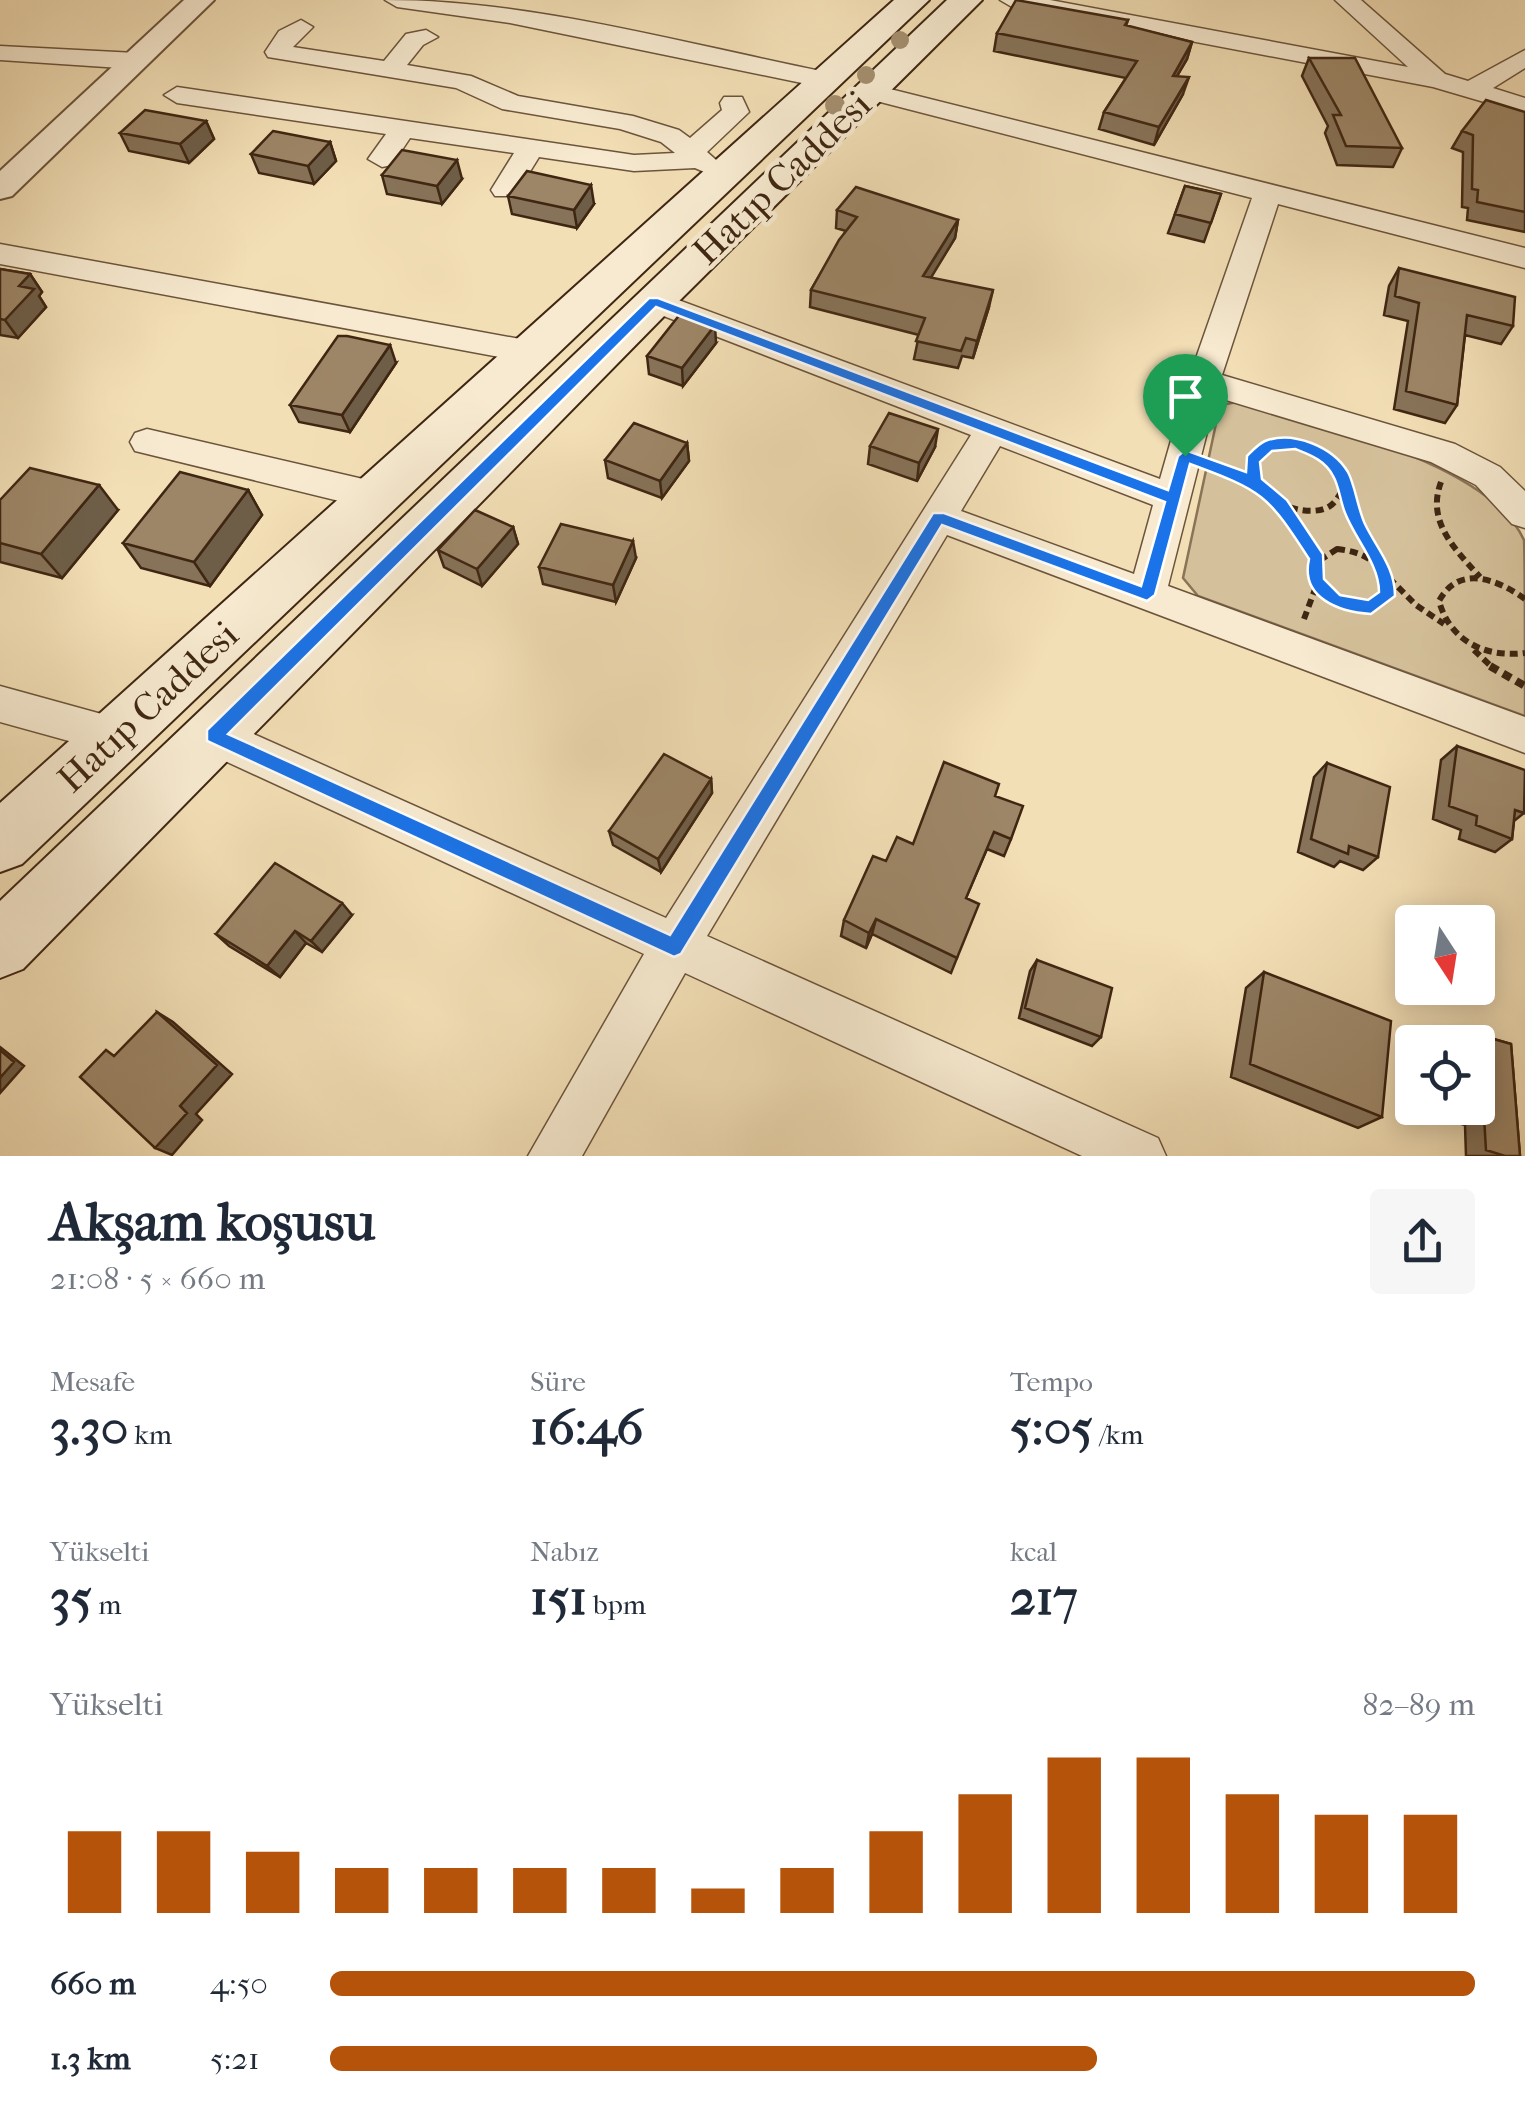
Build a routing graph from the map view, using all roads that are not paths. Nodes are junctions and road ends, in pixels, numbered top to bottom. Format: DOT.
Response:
graph roads {
  1 [pos="200,0"];
  2 [pos="397,0"];
  3 [pos="913,0"];
  4 [pos="966,0"];
  5 [pos="1012,0"];
  6 [pos="1347,0"];
  7 [pos="301,27"];
  8 [pos="426,37"];
  9 [pos="0,53"];
  10 [pos="1525,58"];
  11 [pos="136,61"];
  12 [pos="390,70"];
  13 [pos="1436,80"];
  14 [pos="848,86"];
  15 [pos="1472,90"];
  16 [pos="176,95"];
  17 [pos="209,100"];
  18 [pos="733,103"];
  19 [pos="1525,106"];
  20 [pos="336,118"];
  21 [pos="187,124"];
  22 [pos="404,128"];
  23 [pos="305,144"];
  24 [pos="532,147"];
  25 [pos="382,159"];
  26 [pos="705,162"];
  27 [pos="0,189"];
  28 [pos="505,190"];
  29 [pos="1267,196"];
  30 [pos="0,254"];
  31 [pos="1525,258"];
  32 [pos="654,301"];
  33 [pos="531,352"];
  34 [pos="1204,381"];
  35 [pos="992,430"];
  36 [pos="147,442"];
  37 [pos="376,496"];
  38 [pos="1174,499"];
  39 [pos="1525,514"];
  40 [pos="938,517"];
  41 [pos="1147,595"];
  42 [pos="0,704"];
  43 [pos="1525,735"];
  44 [pos="116,736"];
  45 [pos="214,736"];
  46 [pos="0,844"];
  47 [pos="0,946"];
  48 [pos="674,947"];
  49 [pos="554,1156"];
  50 [pos="1140,1156"];
  1 -- 11 [label="street"];
  2 -- 14 [label="street"];
  3 -- 14 [label="main road, Hatıp Caddesi"];
  4 -- 14 [label="main road, Hatıp Caddesi"];
  5 -- 13 [label="street"];
  6 -- 13 [label="street"];
  7 -- 12 [label="street"];
  8 -- 12 [label="street"];
  9 -- 11 [label="street"];
  10 -- 15 [label="street"];
  11 -- 27 [label="street"];
  12 -- 26 [label="street"];
  13 -- 15 [label="street"];
  14 -- 26 [label="main road, Hatıp Caddesi"];
  14 -- 29 [label="street"];
  14 -- 32 [label="main road, Hatıp Caddesi"];
  15 -- 19 [label="street"];
  16 -- 17 [label="street"];
  17 -- 20 [label="street"];
  17 -- 21 [label="street"];
  18 -- 26 [label="street"];
  20 -- 22 [label="street"];
  20 -- 23 [label="street"];
  22 -- 24 [label="street"];
  22 -- 25 [label="street"];
  24 -- 26 [label="street"];
  24 -- 28 [label="street"];
  26 -- 33 [label="main road, Hatıp Caddesi"];
  29 -- 31 [label="street"];
  29 -- 34 [label="street"];
  30 -- 33 [label="street"];
  32 -- 35 [label="street"];
  32 -- 45 [label="main road, Hatıp Caddesi"];
  33 -- 37 [label="main road, Hatıp Caddesi"];
  34 -- 38 [label="street"];
  34 -- 39 [label="street"];
  35 -- 38 [label="street"];
  35 -- 40 [label="street"];
  36 -- 37 [label="street"];
  37 -- 44 [label="main road, Hatıp Caddesi"];
  38 -- 41 [label="street"];
  40 -- 41 [label="street"];
  40 -- 48 [label="street"];
  41 -- 43 [label="street"];
  42 -- 44 [label="street"];
  44 -- 46 [label="main road, Hatıp Caddesi"];
  45 -- 47 [label="main road, Hatıp Caddesi"];
  45 -- 48 [label="street"];
  48 -- 49 [label="street"];
  48 -- 50 [label="street"];
}
